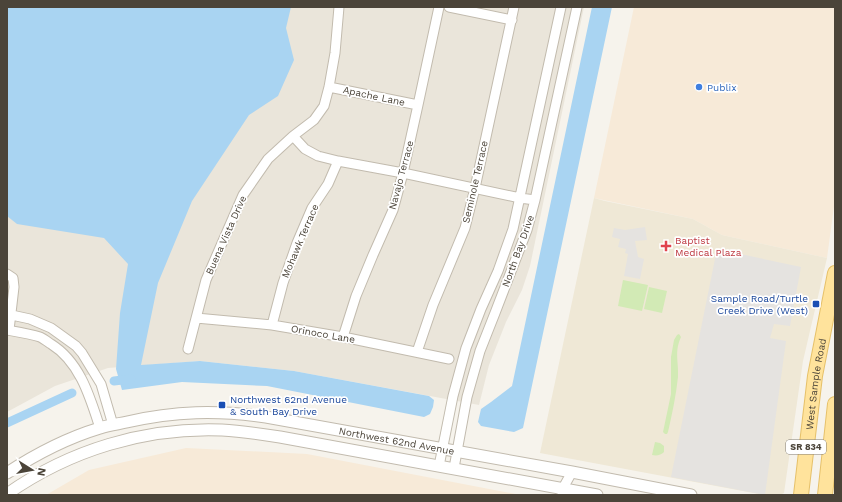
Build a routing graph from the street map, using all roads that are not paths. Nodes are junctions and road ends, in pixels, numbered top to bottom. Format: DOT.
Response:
graph roads {
  1 [pos="339,7"];
  2 [pos="439,7"];
  3 [pos="449,7"];
  4 [pos="514,7"];
  5 [pos="561,7"];
  6 [pos="577,7"];
  7 [pos="512,20"];
  8 [pos="329,87"];
  9 [pos="418,105"];
  10 [pos="293,136"];
  11 [pos="338,161"];
  12 [pos="403,173"];
  13 [pos="475,188"];
  14 [pos="520,198"];
  15 [pos="535,200"];
  16 [pos="835,273"];
  17 [pos="7,274"];
  18 [pos="9,314"];
  19 [pos="196,318"];
  20 [pos="272,325"];
  21 [pos="8,330"];
  22 [pos="60,334"];
  23 [pos="471,334"];
  24 [pos="344,337"];
  25 [pos="485,338"];
  26 [pos="52,344"];
  27 [pos="188,349"];
  28 [pos="84,352"];
  29 [pos="417,352"];
  30 [pos="448,359"];
  31 [pos="72,362"];
  32 [pos="835,404"];
  33 [pos="113,425"];
  34 [pos="100,428"];
  35 [pos="442,449"];
  36 [pos="457,451"];
  37 [pos="439,466"];
  38 [pos="454,468"];
  39 [pos="572,472"];
  40 [pos="7,473"];
  41 [pos="562,492"];
  42 [pos="576,493"];
  43 [pos="7,494"];
  44 [pos="597,495"];
  45 [pos="691,495"];
  46 [pos="801,495"];
  47 [pos="824,495"];
  1 -- 8 [label="street, Buena Vista Drive"];
  2 -- 9 [label="street, Navajo Terrace"];
  3 -- 7 [label="street"];
  4 -- 7 [label="street, Seminole Terrace"];
  5 -- 14 [label="street, North Bay Drive"];
  6 -- 15 [label="street, North Bay Drive"];
  7 -- 13 [label="street, Seminole Terrace"];
  8 -- 9 [label="street, Apache Lane"];
  8 -- 10 [label="street, Buena Vista Drive"];
  9 -- 12 [label="street, Navajo Terrace"];
  10 -- 11 [label="street"];
  10 -- 19 [label="street, Buena Vista Drive"];
  11 -- 12 [label="street"];
  11 -- 20 [label="street, Mohawk Terrace"];
  12 -- 13 [label="street"];
  12 -- 24 [label="street, Navajo Terrace"];
  13 -- 14 [label="street"];
  13 -- 29 [label="street, Seminole Terrace"];
  14 -- 15 [label="street"];
  14 -- 23 [label="street, North Bay Drive"];
  15 -- 25 [label="street, North Bay Drive"];
  16 -- 46 [label="main road, West Sample Road / SR 834"];
  17 -- 18 [label="street"];
  18 -- 21 [label="street"];
  18 -- 22 [label="street"];
  19 -- 20 [label="street, Orinoco Lane"];
  19 -- 27 [label="street, Buena Vista Drive"];
  20 -- 24 [label="street, Orinoco Lane"];
  21 -- 26 [label="street"];
  22 -- 26 [label="street"];
  22 -- 28 [label="street"];
  23 -- 25 [label="street"];
  23 -- 35 [label="street, North Bay Drive"];
  24 -- 29 [label="street, Orinoco Lane"];
  25 -- 36 [label="street, North Bay Drive"];
  26 -- 31 [label="street"];
  28 -- 31 [label="street"];
  28 -- 33 [label="street"];
  29 -- 30 [label="street, Orinoco Lane"];
  31 -- 34 [label="street"];
  32 -- 47 [label="main road, SR 834"];
  33 -- 34 [label="street, Northwest 62nd Avenue"];
  33 -- 35 [label="street, Northwest 62nd Avenue"];
  34 -- 40 [label="street, Northwest 62nd Avenue"];
  35 -- 36 [label="street, Northwest 62nd Avenue"];
  35 -- 37 [label="street, North Bay Drive"];
  36 -- 38 [label="street, North Bay Drive"];
  36 -- 39 [label="street, Northwest 62nd Avenue"];
  37 -- 38 [label="street, Northwest 62nd Avenue"];
  37 -- 43 [label="street, Northwest 62nd Avenue"];
  38 -- 41 [label="street, Northwest 62nd Avenue"];
  39 -- 41 [label="street"];
  39 -- 42 [label="street"];
  39 -- 45 [label="street, Northwest 62nd Avenue"];
  41 -- 42 [label="street, Northwest 62nd Avenue"];
  42 -- 44 [label="street, Northwest 62nd Avenue"];
}
